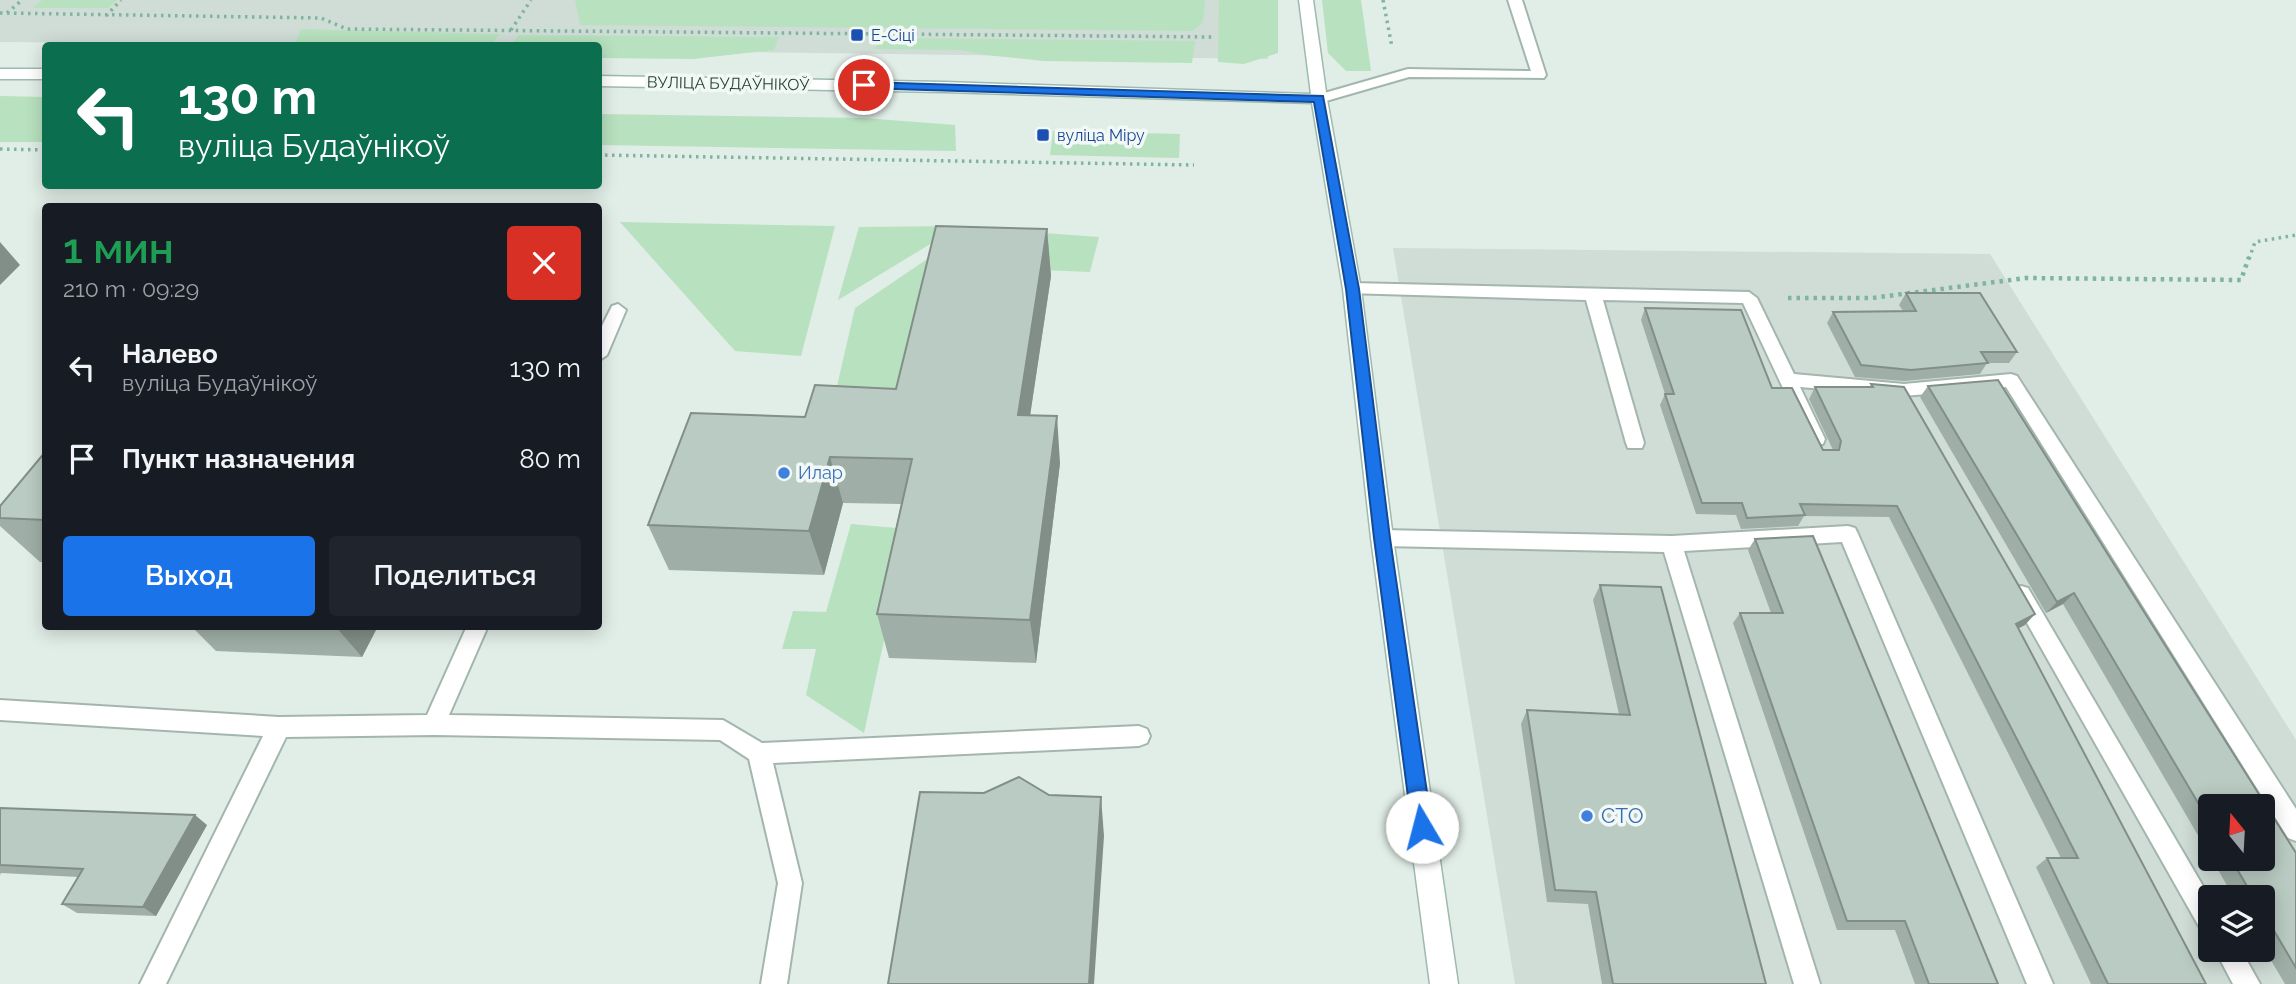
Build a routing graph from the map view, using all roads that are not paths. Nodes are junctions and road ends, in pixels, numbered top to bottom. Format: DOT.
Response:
graph roads {
  1 [pos="1306,0"];
  2 [pos="1515,0"];
  3 [pos="0,74"];
  4 [pos="42,74"];
  5 [pos="602,81"];
  6 [pos="1319,99"];
  7 [pos="1352,289"];
  8 [pos="1593,295"];
  9 [pos="618,310"];
  10 [pos="602,346"];
  11 [pos="1789,380"];
  12 [pos="1903,390"];
  13 [pos="1917,414"];
  14 [pos="1635,443"];
  15 [pos="1823,454"];
  16 [pos="1382,538"];
  17 [pos="1672,544"];
  18 [pos="2008,571"];
  19 [pos="476,630"];
  20 [pos="0,710"];
  21 [pos="434,726"];
  22 [pos="279,727"];
  23 [pos="1139,736"];
  24 [pos="759,753"];
  25 [pos="2296,831"];
  26 [pos="2198,900"];
  27 [pos="2234,962"];
  28 [pos="153,984"];
  29 [pos="774,984"];
  30 [pos="1444,984"];
  31 [pos="1807,984"];
  32 [pos="2040,984"];
  33 [pos="2247,984"];
  1 -- 6 [label="main road"];
  2 -- 6 [label="lane"];
  3 -- 4 [label="main road"];
  5 -- 6 [label="main road, ВУЛІЦА БУДАЎНІКОЎ"];
  6 -- 7 [label="main road"];
  7 -- 8 [label="lane"];
  7 -- 16 [label="main road"];
  8 -- 11 [label="lane"];
  8 -- 14 [label="lane"];
  9 -- 10 [label="lane"];
  11 -- 12 [label="lane"];
  11 -- 15 [label="lane"];
  12 -- 13 [label="lane"];
  12 -- 25 [label="lane"];
  16 -- 17 [label="lane"];
  16 -- 30 [label="main road"];
  17 -- 31 [label="lane"];
  17 -- 32 [label="lane"];
  18 -- 26 [label="lane"];
  19 -- 21 [label="lane"];
  20 -- 22 [label="lane"];
  21 -- 22 [label="lane"];
  21 -- 24 [label="lane"];
  22 -- 28 [label="lane"];
  23 -- 24 [label="lane"];
  24 -- 29 [label="lane"];
  27 -- 33 [label="lane"];
}
